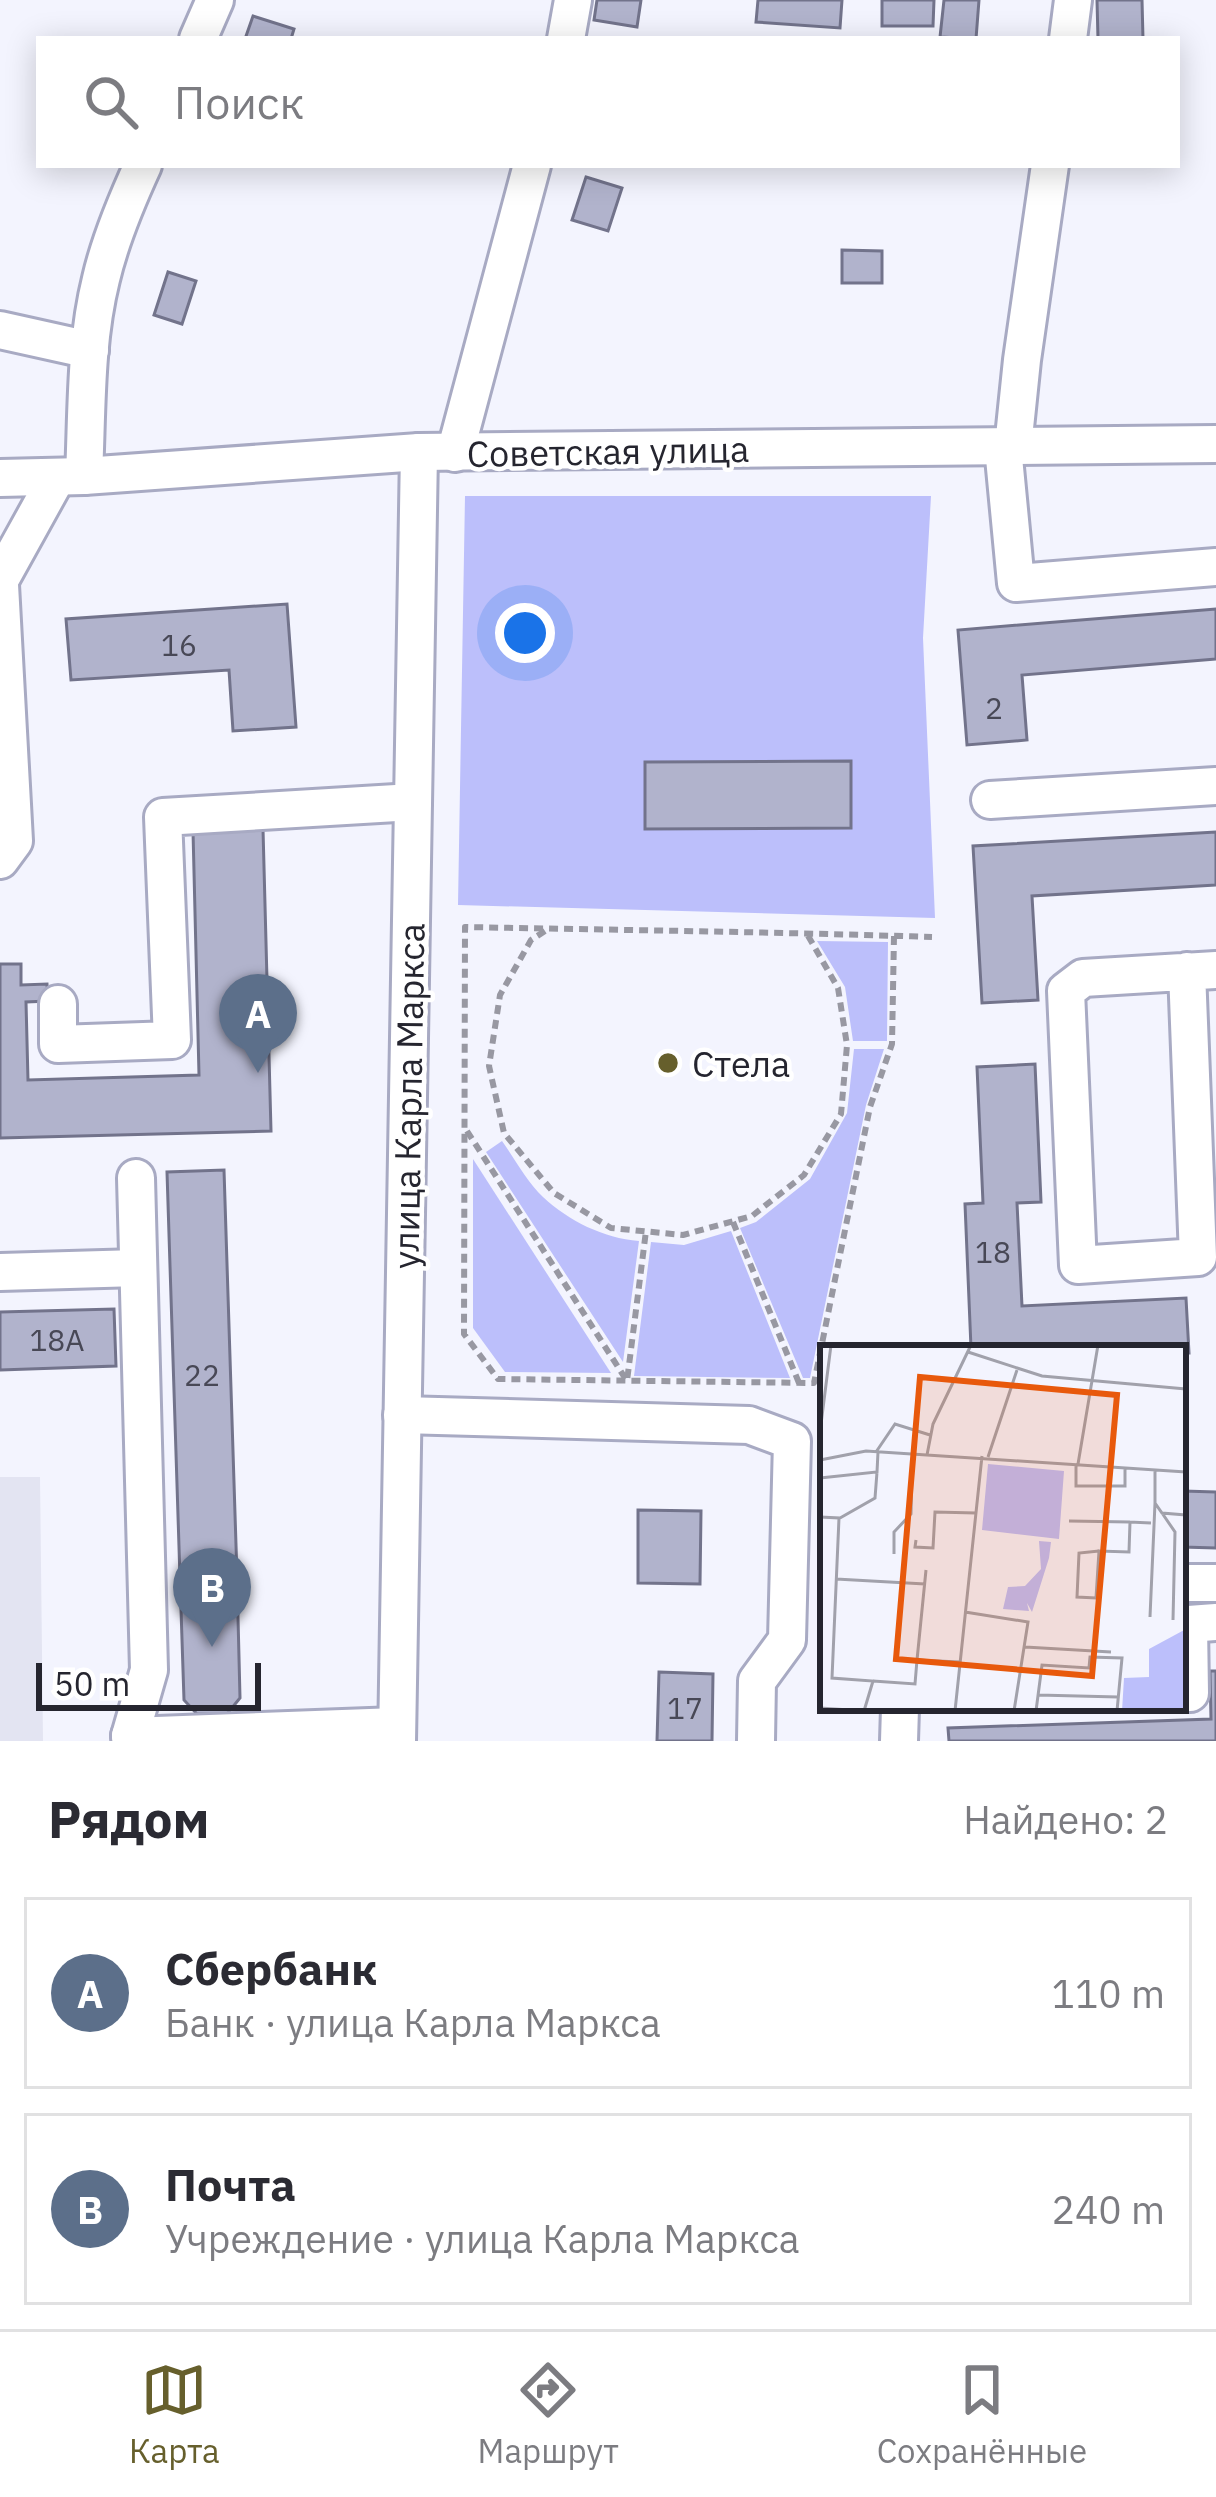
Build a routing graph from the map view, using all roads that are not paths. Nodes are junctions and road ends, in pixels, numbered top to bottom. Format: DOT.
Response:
graph roads {
  1 [pos="215,0"];
  2 [pos="573,0"];
  3 [pos="1073,0"];
  4 [pos="199,36"];
  5 [pos="567,36"];
  6 [pos="1068,36"];
  7 [pos="142,168"];
  8 [pos="531,168"];
  9 [pos="1050,168"];
  10 [pos="0,330"];
  11 [pos="90,350"];
  12 [pos="1216,444"];
  13 [pos="1008,447"];
  14 [pos="437,452"];
  15 [pos="70,476"];
  16 [pos="0,478"];
  17 [pos="1216,567"];
  18 [pos="0,582"];
  19 [pos="1216,786"];
  20 [pos="990,800"];
  21 [pos="413,802"];
  22 [pos="0,860"];
  23 [pos="1202,970"];
  24 [pos="58,1004"];
  25 [pos="136,1178"];
  26 [pos="138,1268"];
  27 [pos="0,1271"];
  28 [pos="402,1414"];
  29 [pos="806,1600"];
  30 [pos="1216,1622"];
  31 [pos="1186,1693"];
  32 [pos="900,1711"];
  33 [pos="397,1734"];
  34 [pos="130,1738"];
  35 [pos="756,1741"];
  36 [pos="898,1741"];
  1 -- 4 [label="street"];
  2 -- 5 [label="street"];
  3 -- 6 [label="street"];
  7 -- 11 [label="street"];
  8 -- 14 [label="street, улица Карла Маркса"];
  9 -- 13 [label="street"];
  10 -- 11 [label="street"];
  11 -- 15 [label="street"];
  12 -- 13 [label="street, Советская улица"];
  13 -- 14 [label="street, Советская улица"];
  13 -- 17 [label="street"];
  14 -- 15 [label="street, Советская улица"];
  14 -- 21 [label="street, улица Карла Маркса"];
  15 -- 16 [label="street, Советская улица"];
  15 -- 18 [label="street"];
  18 -- 22 [label="street"];
  19 -- 20 [label="street"];
  21 -- 24 [label="street"];
  21 -- 28 [label="street, улица Карла Маркса"];
  23 -- 23 [label="street"];
  25 -- 26 [label="street"];
  26 -- 27 [label="street"];
  26 -- 34 [label="street"];
  28 -- 29 [label="street"];
  28 -- 33 [label="street, улица Карла Маркса"];
  29 -- 35 [label="street"];
  30 -- 31 [label="street"];
  32 -- 36 [label="street"];
  33 -- 34 [label="street"];
}
